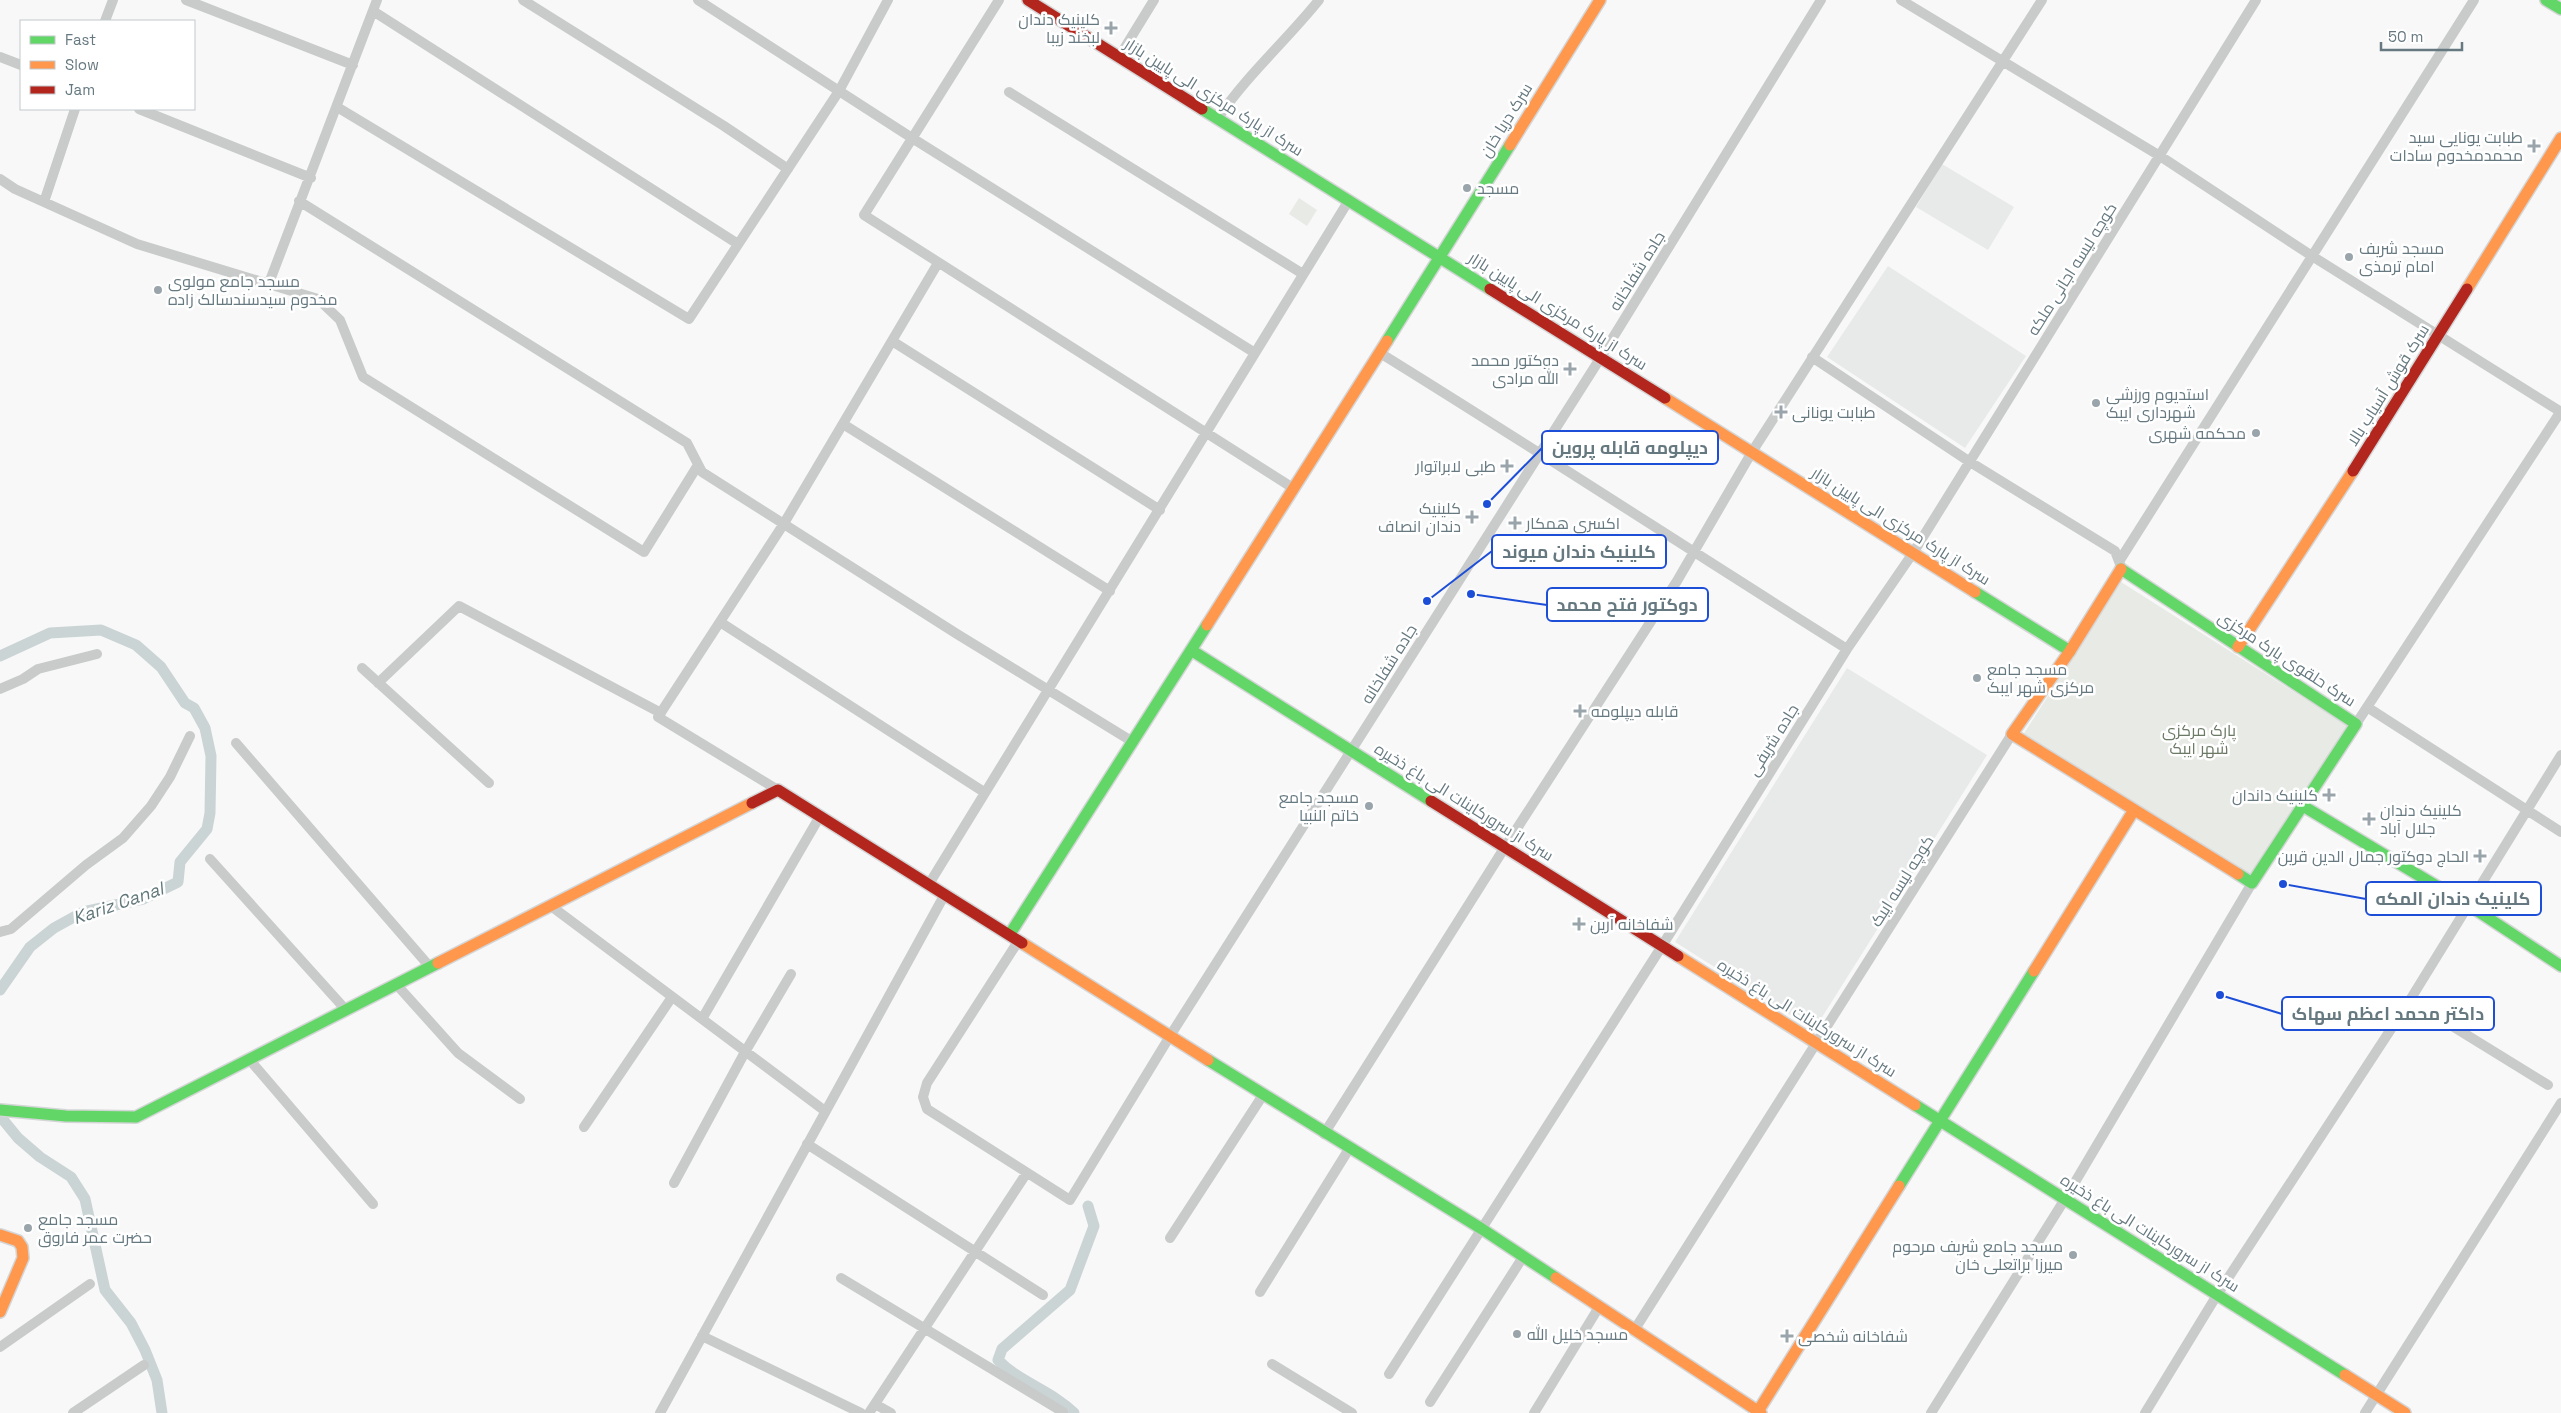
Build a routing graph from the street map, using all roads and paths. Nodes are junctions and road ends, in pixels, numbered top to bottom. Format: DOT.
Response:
graph roads {
  1 [pos="113,0"];
  2 [pos="186,0"];
  3 [pos="377,0"];
  4 [pos="522,0"];
  5 [pos="698,0"];
  6 [pos="888,0"];
  7 [pos="999,0"];
  8 [pos="1154,0"];
  9 [pos="1319,0"];
  10 [pos="1600,0"];
  11 [pos="1821,0"];
  12 [pos="1901,0"];
  13 [pos="2042,0"];
  14 [pos="2256,0"];
  15 [pos="2474,0"];
  16 [pos="2546,0"];
  17 [pos="1031,1"];
  18 [pos="2561,9"];
  19 [pos="373,12"];
  20 [pos="106,20"];
  21 [pos="1119,57"];
  22 [pos="0,58"];
  23 [pos="2003,63"];
  24 [pos="20,65"];
  25 [pos="353,65"];
  26 [pos="839,91"];
  27 [pos="1009,92"];
  28 [pos="337,107"];
  29 [pos="75,110"];
  30 [pos="141,110"];
  31 [pos="1218,118"];
  32 [pos="912,138"];
  33 [pos="2561,138"];
  34 [pos="2160,156"];
  35 [pos="788,169"];
  36 [pos="311,178"];
  37 [pos="0,179"];
  38 [pos="1349,200"];
  39 [pos="299,201"];
  40 [pos="44,202"];
  41 [pos="738,244"];
  42 [pos="2312,256"];
  43 [pos="1440,257"];
  44 [pos="938,263"];
  45 [pos="1303,274"];
  46 [pos="269,283"];
  47 [pos="2437,336"];
  48 [pos="892,342"];
  49 [pos="1255,353"];
  50 [pos="1380,353"];
  51 [pos="1812,357"];
  52 [pos="1601,358"];
  53 [pos="2561,412"];
  54 [pos="843,424"];
  55 [pos="1206,433"];
  56 [pos="1541,452"];
  57 [pos="1752,452"];
  58 [pos="1970,462"];
  59 [pos="698,465"];
  60 [pos="1293,488"];
  61 [pos="1160,510"];
  62 [pos="783,525"];
  63 [pos="1693,553"];
  64 [pos="1913,553"];
  65 [pos="2120,565"];
  66 [pos="1110,591"];
  67 [pos="720,622"];
  68 [pos="2238,646"];
  69 [pos="1847,649"];
  70 [pos="1191,650"];
  71 [pos="2070,651"];
  72 [pos="98,654"];
  73 [pos="362,668"];
  74 [pos="378,683"];
  75 [pos="0,689"];
  76 [pos="1047,690"];
  77 [pos="2367,707"];
  78 [pos="661,713"];
  79 [pos="2356,724"];
  80 [pos="2012,734"];
  81 [pos="190,736"];
  82 [pos="1133,742"];
  83 [pos="236,743"];
  84 [pos="1351,751"];
  85 [pos="2561,755"];
  86 [pos="489,782"];
  87 [pos="778,790"];
  88 [pos="984,792"];
  89 [pos="2303,806"];
  90 [pos="2134,810"];
  91 [pos="2527,810"];
  92 [pos="820,816"];
  93 [pos="2561,832"];
  94 [pos="1505,847"];
  95 [pos="210,860"];
  96 [pos="2252,883"];
  97 [pos="929,884"];
  98 [pos="945,894"];
  99 [pos="551,906"];
  100 [pos="2470,906"];
  101 [pos="0,932"];
  102 [pos="1015,937"];
  103 [pos="1662,946"];
  104 [pos="2561,966"];
  105 [pos="430,967"];
  106 [pos="791,974"];
  107 [pos="396,984"];
  108 [pos="672,997"];
  109 [pos="2410,1000"];
  110 [pos="346,1010"];
  111 [pos="702,1019"];
  112 [pos="1170,1036"];
  113 [pos="1818,1044"];
  114 [pos="745,1052"];
  115 [pos="248,1060"];
  116 [pos="2548,1085"];
  117 [pos="1263,1095"];
  118 [pos="520,1099"];
  119 [pos="2561,1103"];
  120 [pos="0,1110"];
  121 [pos="825,1112"];
  122 [pos="1940,1120"];
  123 [pos="584,1127"];
  124 [pos="1324,1134"];
  125 [pos="807,1144"];
  126 [pos="1349,1149"];
  127 [pos="1026,1174"];
  128 [pos="674,1182"];
  129 [pos="2065,1199"];
  130 [pos="373,1204"];
  131 [pos="1482,1230"];
  132 [pos="0,1234"];
  133 [pos="1170,1238"];
  134 [pos="975,1251"];
  135 [pos="1524,1257"];
  136 [pos="841,1278"];
  137 [pos="90,1284"];
  138 [pos="1260,1292"];
  139 [pos="1043,1295"];
  140 [pos="2217,1295"];
  141 [pos="1600,1307"];
  142 [pos="0,1312"];
  143 [pos="923,1328"];
  144 [pos="1635,1329"];
  145 [pos="702,1336"];
  146 [pos="0,1347"];
  147 [pos="144,1364"];
  148 [pos="1272,1364"];
  149 [pos="1389,1374"];
  150 [pos="2377,1395"];
  151 [pos="1430,1402"];
  152 [pos="872,1409"];
  153 [pos="1063,1412"];
  154 [pos="1759,1412"];
  155 [pos="73,1413"];
  156 [pos="660,1413"];
  157 [pos="861,1413"];
  158 [pos="892,1413"];
  159 [pos="1352,1413"];
  160 [pos="1534,1413"];
  161 [pos="1931,1413"];
  162 [pos="2145,1413"];
  163 [pos="2365,1413"];
  164 [pos="2406,1413"];
  1 -- 20 [label="street"];
  2 -- 25 [label="street"];
  3 -- 19 [label="street"];
  4 -- 35 [label="street"];
  5 -- 26 [label="street"];
  6 -- 26 [label="street"];
  7 -- 32 [label="street"];
  8 -- 21 [label="street"];
  9 -- 31 [label="street"];
  10 -- 43 [label="street, سرک دریا خان"];
  11 -- 52 [label="street, جاده شفاخانه"];
  12 -- 23 [label="street"];
  13 -- 23 [label="street"];
  14 -- 34 [label="street, کوچه لیسه اجانی ملکه"];
  15 -- 42 [label="street"];
  16 -- 18 [label="street"];
  17 -- 21 [label="street, سرک از پارک مرکزی الی پایین بازار"];
  19 -- 25 [label="street"];
  19 -- 41 [label="street"];
  21 -- 31 [label="street, سرک از پارک مرکزی الی پایین بازار"];
  22 -- 24 [label="street"];
  23 -- 34 [label="street"];
  23 -- 51 [label="street"];
  25 -- 28 [label="street"];
  26 -- 32 [label="street"];
  26 -- 35 [label="street"];
  27 -- 45 [label="street"];
  28 -- 36 [label="street"];
  28 -- 41 [label="street"];
  29 -- 40 [label="street"];
  30 -- 36 [label="street"];
  31 -- 38 [label="street, سرک از پارک مرکزی الی پایین بازار"];
  32 -- 44 [label="street"];
  32 -- 49 [label="street"];
  33 -- 47 [label="street, سرک قوش آسیاب بالا"];
  34 -- 42 [label="street"];
  34 -- 58 [label="street, کوچه لیسه اجانی ملکه"];
  35 -- 41 [label="street"];
  36 -- 39 [label="street"];
  37 -- 40 [label="street"];
  38 -- 43 [label="street, سرک از پارک مرکزی الی پایین بازار"];
  38 -- 45 [label="street"];
  39 -- 46 [label="street"];
  39 -- 59 [label="street"];
  40 -- 46 [label="street"];
  42 -- 47 [label="street"];
  42 -- 65 [label="street"];
  43 -- 50 [label="street, سرک دریا خان"];
  43 -- 52 [label="street, سرک از پارک مرکزی الی پایین بازار"];
  44 -- 48 [label="street"];
  44 -- 55 [label="street"];
  45 -- 49 [label="street"];
  46 -- 59 [label="street"];
  47 -- 53 [label="street"];
  47 -- 68 [label="street, سرک قوش آسیاب بالا"];
  48 -- 54 [label="street"];
  48 -- 61 [label="street"];
  49 -- 55 [label="street"];
  50 -- 56 [label="street"];
  50 -- 60 [label="street, سرک دریا خان"];
  51 -- 57 [label="street"];
  51 -- 58 [label="street"];
  52 -- 56 [label="street, جاده شفاخانه"];
  52 -- 57 [label="street, سرک از پارک مرکزی الی پایین بازار"];
  53 -- 77 [label="street"];
  54 -- 62 [label="street"];
  54 -- 66 [label="street"];
  55 -- 60 [label="street"];
  55 -- 61 [label="street"];
  56 -- 63 [label="street"];
  56 -- 84 [label="street, جاده شفاخانه"];
  57 -- 63 [label="street"];
  57 -- 64 [label="street, سرک از پارک مرکزی الی پایین بازار"];
  58 -- 64 [label="street, کوچه لیسه اجانی ملکه"];
  58 -- 65 [label="street"];
  59 -- 62 [label="street"];
  60 -- 70 [label="street, سرک دریا خان"];
  61 -- 66 [label="street"];
  62 -- 67 [label="street"];
  62 -- 76 [label="street"];
  63 -- 69 [label="street"];
  63 -- 94 [label="street"];
  64 -- 69 [label="street, جاده شریفی"];
  64 -- 71 [label="street, سرک از پارک مرکزی الی پایین بازار"];
  65 -- 68 [label="street, سرک حلقوی پارک مرکزی"];
  65 -- 71 [label="street"];
  66 -- 76 [label="street"];
  67 -- 78 [label="street"];
  67 -- 88 [label="street"];
  68 -- 79 [label="street, سرک حلقوی پارک مرکزی"];
  69 -- 103 [label="street, جاده شریفی"];
  70 -- 82 [label="street, سرک دریا خان"];
  70 -- 84 [label="street, سرک از سرورکاینات الی باغ ذخیره"];
  71 -- 80 [label="street"];
  72 -- 75 [label="street"];
  73 -- 74 [label="street"];
  74 -- 78 [label="street"];
  74 -- 86 [label="street"];
  76 -- 82 [label="street"];
  76 -- 88 [label="street"];
  77 -- 79 [label="street"];
  77 -- 91 [label="street"];
  78 -- 87 [label="street"];
  79 -- 89 [label="street, سرک حلقوی پارک مرکزی"];
  80 -- 90 [label="street"];
  80 -- 113 [label="street, کوچه لیسه ایبک"];
  81 -- 101 [label="street"];
  82 -- 102 [label="street, سرک دریا خان"];
  83 -- 105 [label="street"];
  84 -- 94 [label="street, سرک از سرورکاینات الی باغ ذخیره"];
  84 -- 112 [label="street, جاده شفاخانه"];
  85 -- 91 [label="street"];
  87 -- 92 [label="street"];
  87 -- 99 [label="street"];
  88 -- 97 [label="street"];
  89 -- 96 [label="street, سرک حلقوی پارک مرکزی"];
  89 -- 100 [label="street"];
  90 -- 96 [label="street"];
  90 -- 122 [label="street"];
  91 -- 93 [label="street"];
  91 -- 100 [label="street"];
  92 -- 97 [label="street"];
  92 -- 111 [label="street"];
  94 -- 103 [label="street, سرک از سرورکاینات الی باغ ذخیره"];
  94 -- 124 [label="street"];
  95 -- 110 [label="street"];
  96 -- 129 [label="street"];
  97 -- 98 [label="street"];
  98 -- 102 [label="street"];
  98 -- 121 [label="street"];
  99 -- 105 [label="street"];
  99 -- 108 [label="street"];
  100 -- 104 [label="street"];
  100 -- 109 [label="street"];
  102 -- 112 [label="street"];
  102 -- 127 [label="street"];
  103 -- 113 [label="street, سرک از سرورکاینات الی باغ ذخیره"];
  103 -- 131 [label="street, جاده شریفی"];
  105 -- 107 [label="street"];
  106 -- 114 [label="street"];
  107 -- 110 [label="street"];
  107 -- 118 [label="street"];
  108 -- 111 [label="street"];
  108 -- 123 [label="street"];
  109 -- 116 [label="street"];
  109 -- 140 [label="street"];
  110 -- 115 [label="street"];
  111 -- 114 [label="street"];
  112 -- 117 [label="street"];
  112 -- 127 [label="street, جاده شفاخانه"];
  113 -- 122 [label="street, سرک از سرورکاینات الی باغ ذخیره"];
  113 -- 144 [label="street, کوچه لیسه ایبک"];
  114 -- 121 [label="street"];
  114 -- 128 [label="street"];
  115 -- 120 [label="street"];
  115 -- 130 [label="street"];
  117 -- 124 [label="street"];
  117 -- 133 [label="street"];
  119 -- 150 [label="street"];
  121 -- 125 [label="street"];
  122 -- 129 [label="street, سرک از سرورکاینات الی باغ ذخیره"];
  122 -- 154 [label="street"];
  124 -- 126 [label="street"];
  125 -- 134 [label="street"];
  125 -- 145 [label="street"];
  126 -- 131 [label="street"];
  126 -- 138 [label="street"];
  127 -- 134 [label="street"];
  129 -- 140 [label="street, سرک از سرورکاینات الی باغ ذخیره"];
  129 -- 161 [label="street"];
  131 -- 135 [label="street"];
  131 -- 149 [label="street, جاده شریفی"];
  132 -- 142 [label="street"];
  134 -- 139 [label="street"];
  134 -- 143 [label="street"];
  135 -- 141 [label="street"];
  135 -- 151 [label="street"];
  136 -- 143 [label="street"];
  137 -- 146 [label="street"];
  140 -- 150 [label="street, سرک از سرورکاینات الی باغ ذخیره"];
  140 -- 162 [label="street"];
  141 -- 144 [label="street"];
  141 -- 160 [label="street"];
  143 -- 152 [label="street"];
  143 -- 153 [label="street"];
  144 -- 154 [label="street"];
  145 -- 156 [label="street"];
  145 -- 157 [label="street"];
  147 -- 155 [label="street"];
  148 -- 159 [label="street"];
  150 -- 163 [label="street"];
  150 -- 164 [label="street, سرک از سرورکاینات الی باغ ذخیره"];
  152 -- 158 [label="street"];
}
